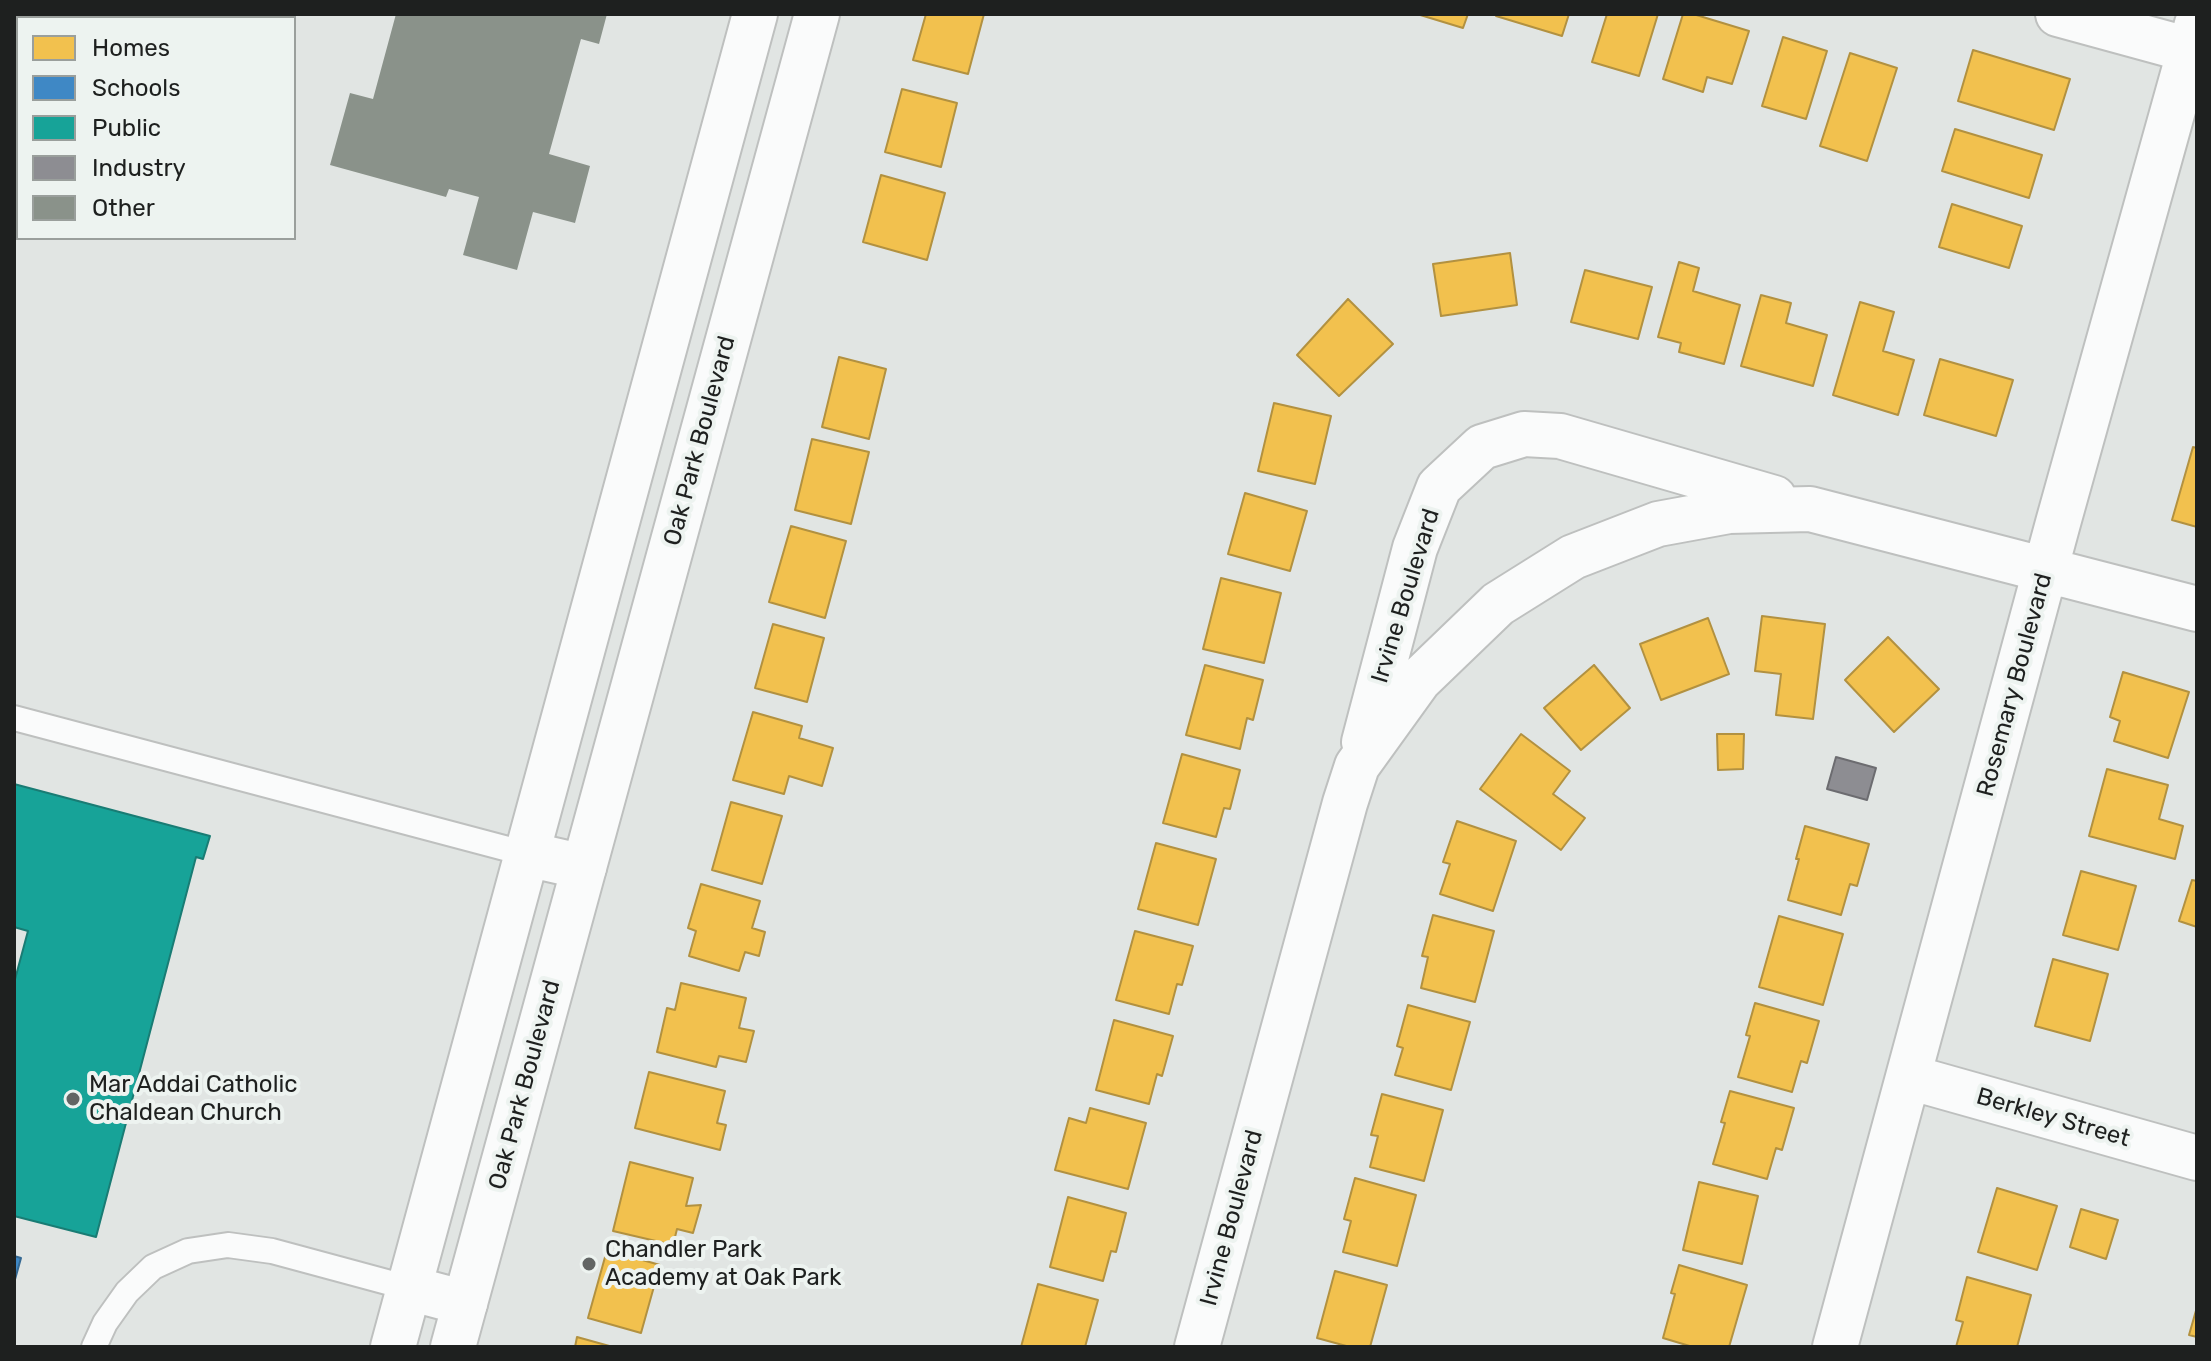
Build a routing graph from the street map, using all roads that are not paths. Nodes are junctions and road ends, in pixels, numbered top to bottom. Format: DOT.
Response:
graph roads {
  1 [pos="755,14"];
  2 [pos="817,14"];
  3 [pos="2058,14"];
  4 [pos="2195,42"];
  5 [pos="1810,509"];
  6 [pos="2046,569"];
  7 [pos="2197,609"];
  8 [pos="14,718"];
  9 [pos="1357,766"];
  10 [pos="527,854"];
  11 [pos="584,867"];
  12 [pos="1909,1077"];
  13 [pos="2197,1158"];
  14 [pos="409,1288"];
  15 [pos="465,1303"];
  16 [pos="94,1347"];
  17 [pos="393,1347"];
  18 [pos="453,1347"];
  19 [pos="1197,1347"];
  20 [pos="1835,1347"];
  1 -- 10 [label="street"];
  2 -- 11 [label="street, Oak Park Boulevard"];
  3 -- 4 [label="street"];
  4 -- 6 [label="street, Rosemary Boulevard"];
  5 -- 6 [label="street, Irvine Boulevard"];
  5 -- 9 [label="street, Irvine Boulevard"];
  5 -- 9 [label="street, Irvine Boulevard"];
  6 -- 7 [label="street, Irvine Boulevard"];
  6 -- 12 [label="street, Rosemary Boulevard"];
  8 -- 10 [label="lane"];
  9 -- 19 [label="street, Irvine Boulevard"];
  10 -- 11 [label="street"];
  10 -- 14 [label="street"];
  11 -- 15 [label="street, Oak Park Boulevard"];
  12 -- 13 [label="street, Berkley Street"];
  12 -- 20 [label="street, Rosemary Boulevard"];
  14 -- 15 [label="street"];
  14 -- 16 [label="lane"];
  14 -- 17 [label="street"];
  15 -- 18 [label="street, Oak Park Boulevard"];
}
